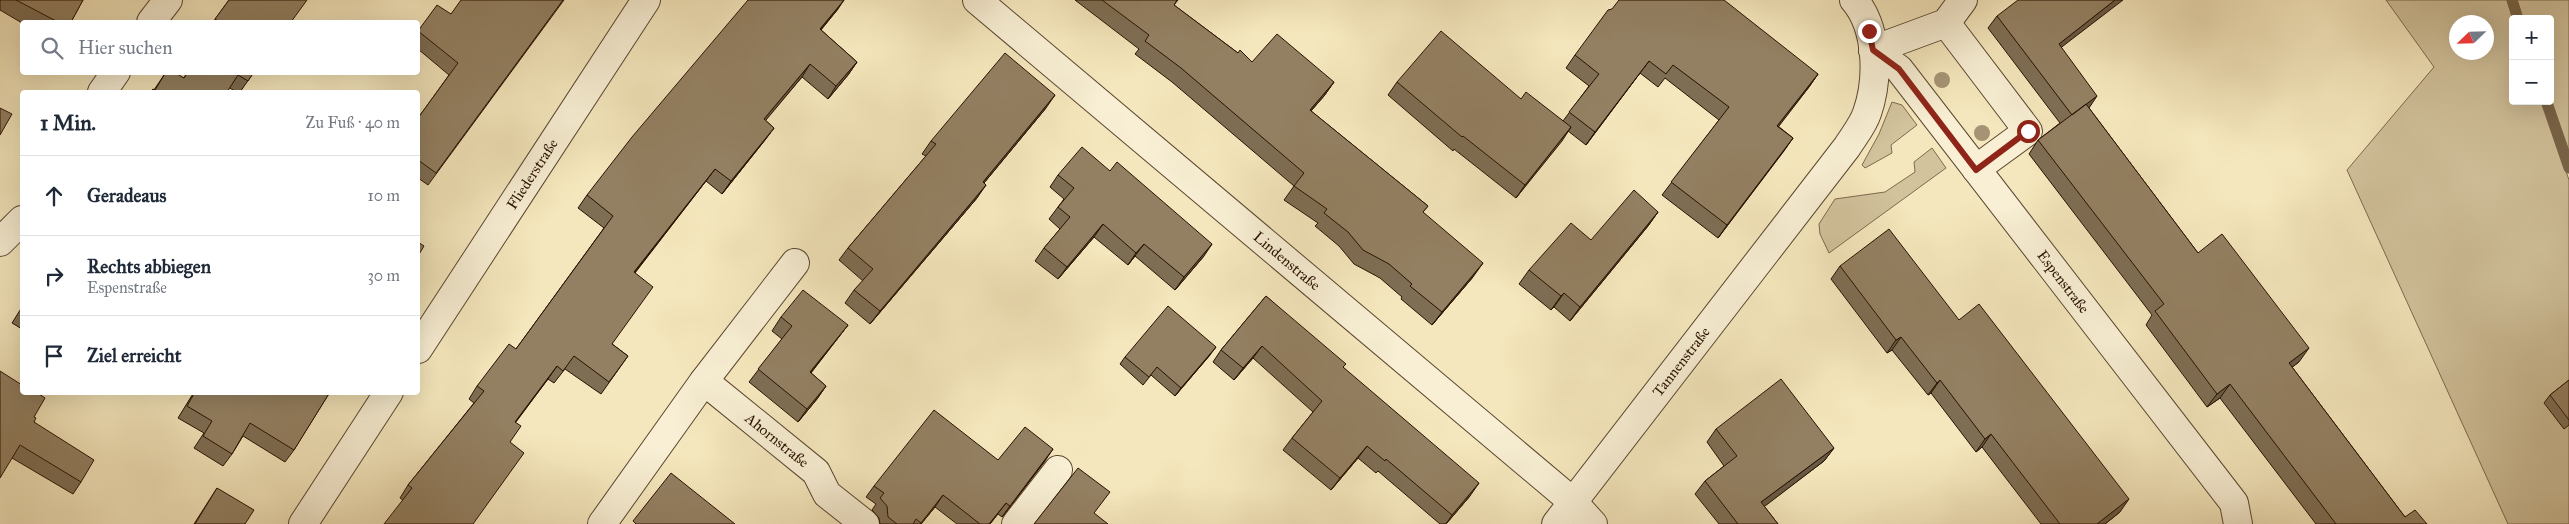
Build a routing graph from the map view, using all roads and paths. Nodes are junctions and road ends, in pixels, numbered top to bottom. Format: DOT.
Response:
graph roads {
  1 [pos="168,0"];
  2 [pos="646,0"];
  3 [pos="977,0"];
  4 [pos="1854,0"];
  5 [pos="1963,0"];
  6 [pos="153,20"];
  7 [pos="1946,23"];
  8 [pos="1873,50"];
  9 [pos="114,75"];
  10 [pos="103,90"];
  11 [pos="1976,170"];
  12 [pos="20,222"];
  13 [pos="0,242"];
  14 [pos="795,263"];
  15 [pos="420,345"];
  16 [pos="704,382"];
  17 [pos="387,395"];
  18 [pos="1058,470"];
  19 [pos="1573,502"];
  20 [pos="303,524"];
  21 [pos="602,524"];
  22 [pos="865,524"];
  23 [pos="1016,524"];
  24 [pos="1556,524"];
  25 [pos="1592,524"];
  26 [pos="2238,524"];
  1 -- 6 [label="street"];
  2 -- 15 [label="street, Fliederstraße"];
  3 -- 19 [label="street, Lindenstraße"];
  4 -- 8 [label="street"];
  5 -- 7 [label="street"];
  7 -- 8 [label="street"];
  7 -- 11 [label="street"];
  8 -- 11 [label="street, Espenstraße"];
  8 -- 19 [label="street, Tannenstraße"];
  9 -- 10 [label="street"];
  11 -- 26 [label="street, Espenstraße"];
  12 -- 13 [label="street"];
  14 -- 16 [label="street"];
  16 -- 21 [label="street"];
  16 -- 22 [label="street, Ahornstraße"];
  17 -- 20 [label="street"];
  18 -- 23 [label="street"];
  19 -- 24 [label="street, Tannenstraße"];
  19 -- 25 [label="street, Lindenstraße"];
}
